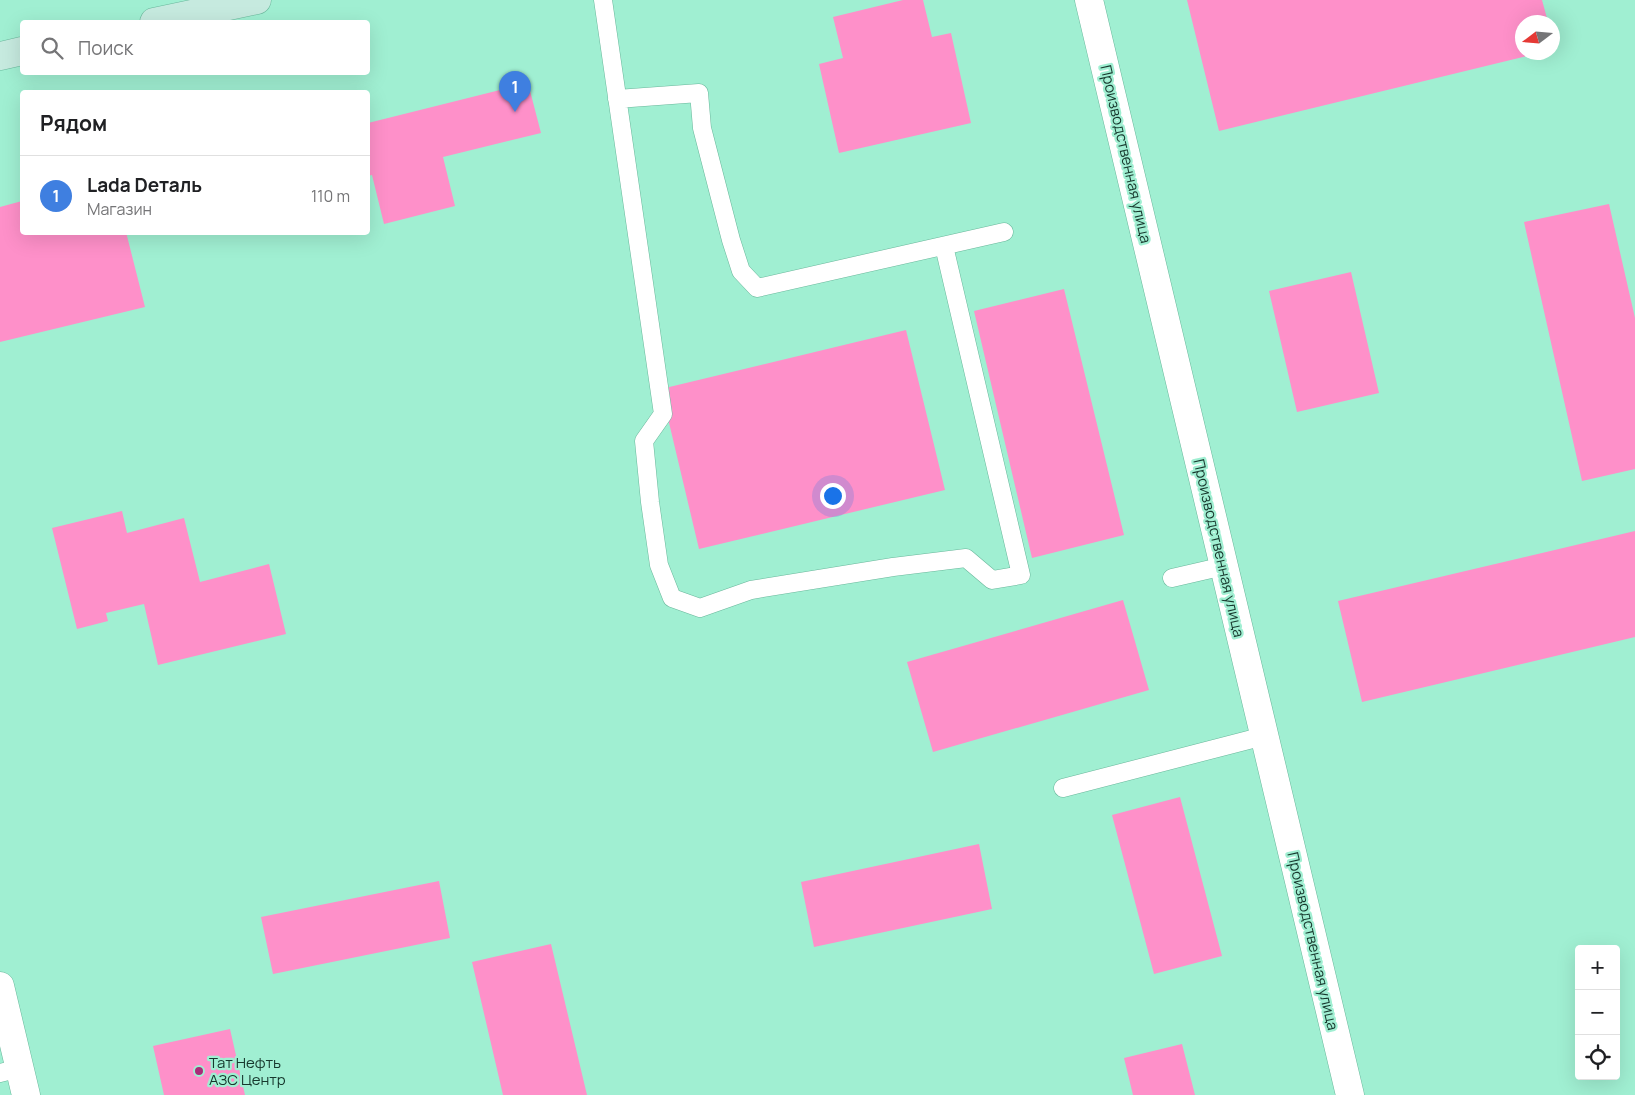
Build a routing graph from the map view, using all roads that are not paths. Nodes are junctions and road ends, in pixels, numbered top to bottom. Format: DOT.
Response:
graph roads {
  1 [pos="257,0"];
  2 [pos="603,0"];
  3 [pos="1089,0"];
  4 [pos="163,20"];
  5 [pos="20,51"];
  6 [pos="0,56"];
  7 [pos="617,99"];
  8 [pos="1004,232"];
  9 [pos="944,246"];
  10 [pos="1224,566"];
  11 [pos="1172,578"];
  12 [pos="1264,736"];
  13 [pos="1063,788"];
  14 [pos="0,986"];
  15 [pos="10,1070"];
  16 [pos="26,1095"];
  17 [pos="1350,1095"];
  1 -- 4 [label="street"];
  2 -- 7 [label="lane"];
  3 -- 10 [label="street, Производственная улица"];
  5 -- 6 [label="street"];
  7 -- 9 [label="lane"];
  7 -- 9 [label="lane"];
  8 -- 9 [label="lane"];
  10 -- 11 [label="lane"];
  10 -- 12 [label="street, Производственная улица"];
  12 -- 13 [label="lane"];
  12 -- 17 [label="street, Производственная улица"];
  14 -- 15 [label="street"];
  15 -- 16 [label="street"];
}
